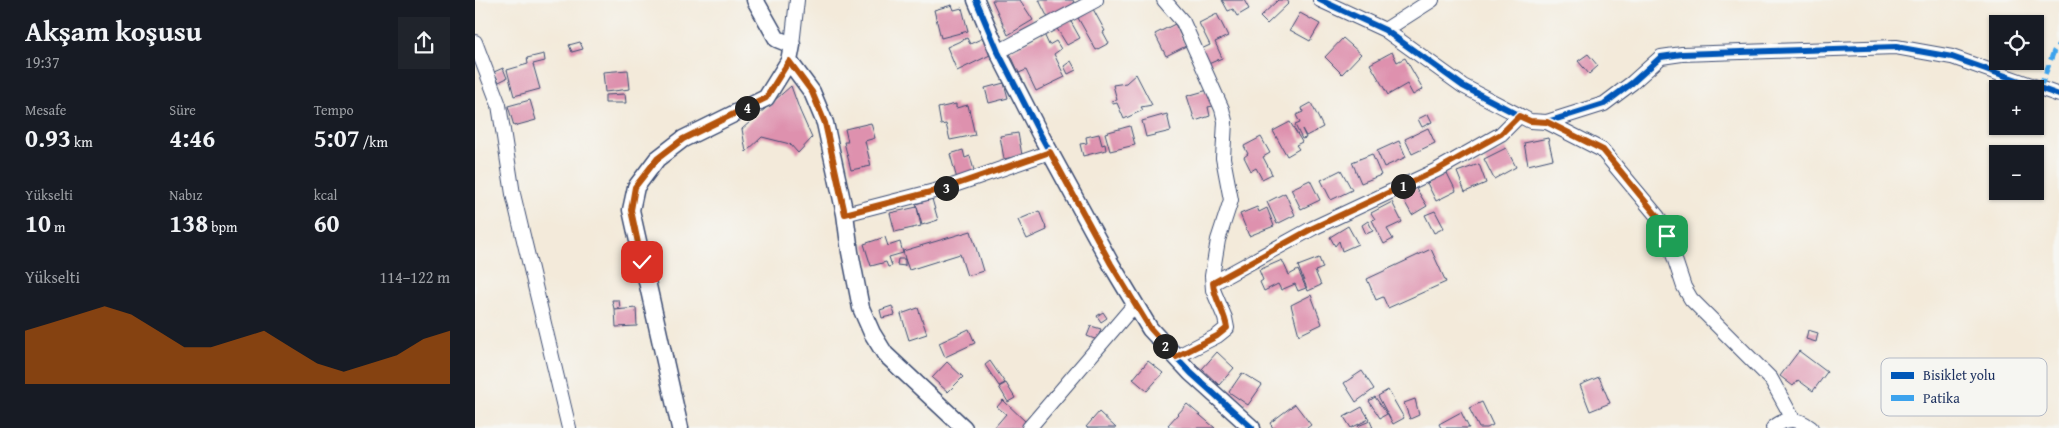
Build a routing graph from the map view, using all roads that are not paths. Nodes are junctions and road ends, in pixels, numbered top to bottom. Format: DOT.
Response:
graph roads {
  1 [pos="755,0"];
  2 [pos="797,0"];
  3 [pos="976,0"];
  4 [pos="1096,0"];
  5 [pos="1164,0"];
  6 [pos="1320,0"];
  7 [pos="1432,0"];
  8 [pos="1385,30"];
  9 [pos="475,42"];
  10 [pos="998,52"];
  11 [pos="790,53"];
  12 [pos="2059,95"];
  13 [pos="1519,116"];
  14 [pos="1547,122"];
  15 [pos="1050,152"];
  16 [pos="845,214"];
  17 [pos="1213,283"];
  18 [pos="1135,304"];
  19 [pos="1176,357"];
  20 [pos="1793,419"];
  21 [pos="569,428"];
  22 [pos="680,428"];
  23 [pos="963,428"];
  24 [pos="1029,428"];
  25 [pos="1252,428"];
  26 [pos="1773,428"];
  27 [pos="1811,428"];
  1 -- 11 [label="street"];
  2 -- 11 [label="street"];
  3 -- 10 [label="street"];
  4 -- 10 [label="street"];
  5 -- 17 [label="street"];
  6 -- 8 [label="street"];
  7 -- 8 [label="street"];
  8 -- 13 [label="street"];
  9 -- 21 [label="street"];
  10 -- 15 [label="street"];
  11 -- 16 [label="street"];
  11 -- 22 [label="street"];
  12 -- 14 [label="street"];
  13 -- 14 [label="street"];
  13 -- 17 [label="street"];
  14 -- 20 [label="street"];
  15 -- 16 [label="street"];
  15 -- 18 [label="street"];
  16 -- 23 [label="street"];
  17 -- 19 [label="street"];
  18 -- 19 [label="street"];
  18 -- 24 [label="street"];
  19 -- 25 [label="street"];
  20 -- 26 [label="street"];
  20 -- 27 [label="street"];
}
